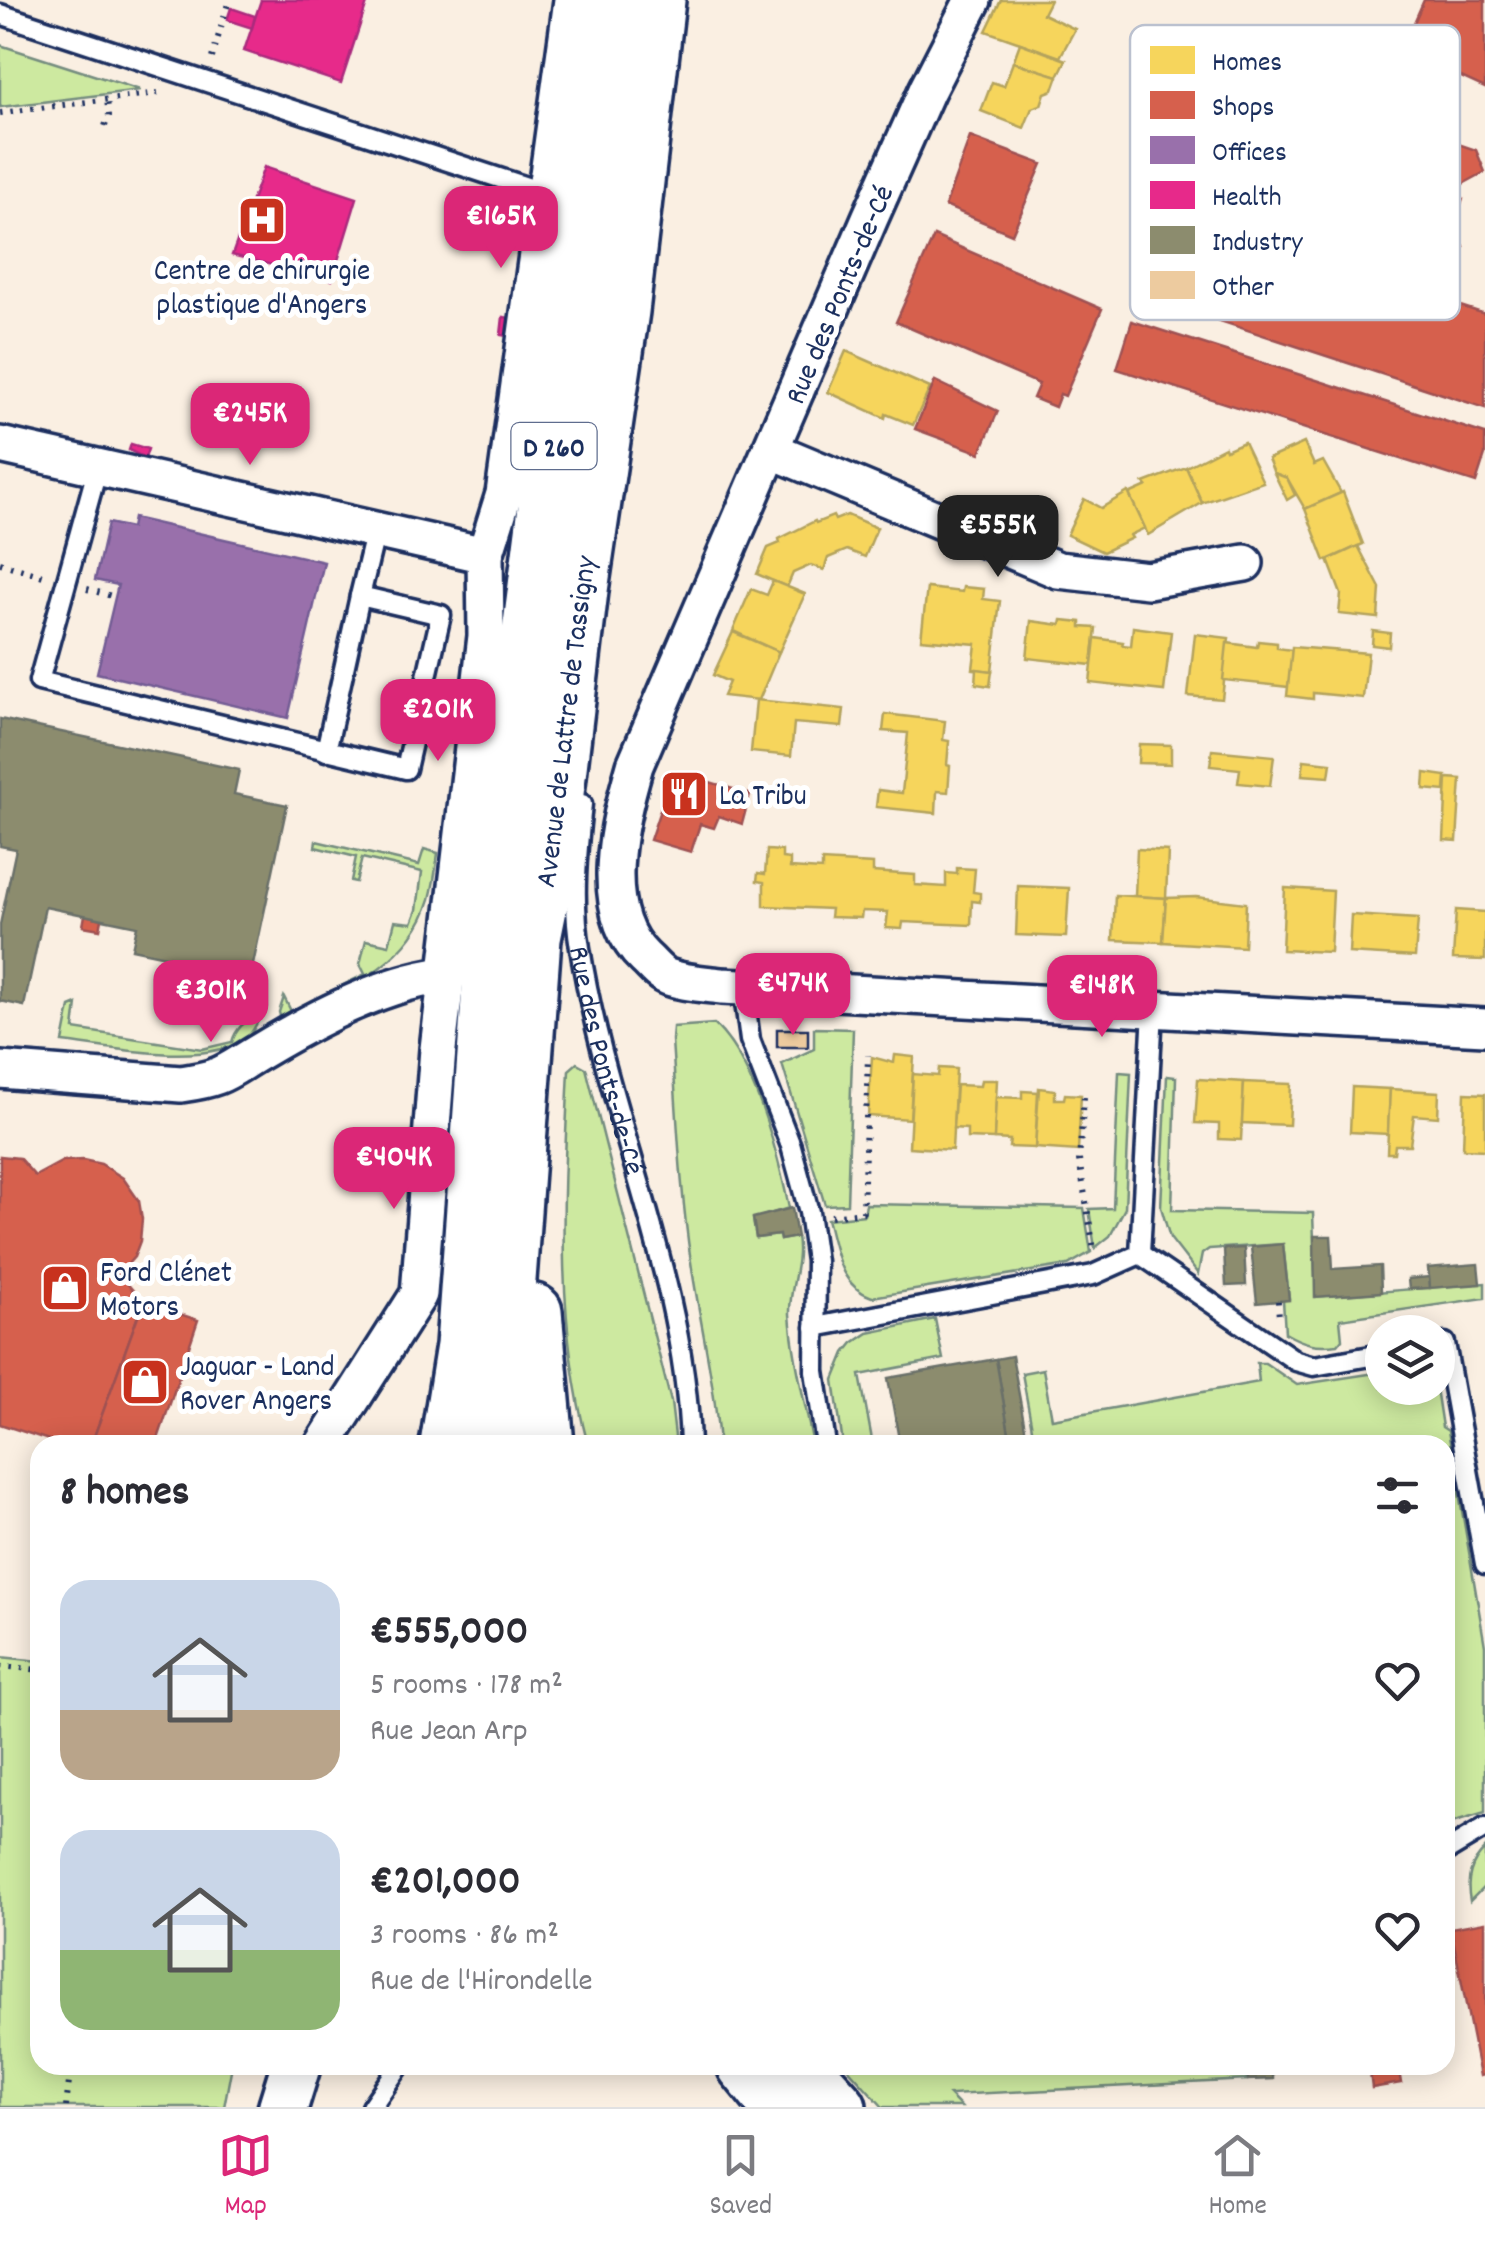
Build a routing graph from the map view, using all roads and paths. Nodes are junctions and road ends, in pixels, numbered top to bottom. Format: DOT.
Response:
graph roads {
  1 [pos="230,0"];
  2 [pos="572,0"];
  3 [pos="611,0"];
  4 [pos="657,0"];
  5 [pos="973,0"];
  6 [pos="0,14"];
  7 [pos="209,64"];
  8 [pos="160,93"];
  9 [pos="106,100"];
  10 [pos="0,112"];
  11 [pos="105,126"];
  12 [pos="544,193"];
  13 [pos="621,311"];
  14 [pos="0,445"];
  15 [pos="771,450"];
  16 [pos="98,468"];
  17 [pos="376,530"];
  18 [pos="485,555"];
  19 [pos="1245,563"];
  20 [pos="600,582"];
  21 [pos="360,596"];
  22 [pos="326,751"];
  23 [pos="583,790"];
  24 [pos="547,869"];
  25 [pos="447,975"];
  26 [pos="743,987"];
  27 [pos="1153,1010"];
  28 [pos="1485,1027"];
  29 [pos="868,1055"];
  30 [pos="0,1070"];
  31 [pos="1084,1097"];
  32 [pos="810,1216"];
  33 [pos="1140,1254"];
  34 [pos="1098,1272"];
  35 [pos="815,1327"];
  36 [pos="1365,1357"];
  37 [pos="1455,1394"];
  38 [pos="329,1435"];
  39 [pos="450,1435"];
  40 [pos="493,1435"];
  41 [pos="545,1435"];
  42 [pos="689,1435"];
  43 [pos="825,1435"];
  44 [pos="1485,1564"];
  45 [pos="0,1666"];
  46 [pos="30,1669"];
  47 [pos="1485,1828"];
  48 [pos="1455,1846"];
  49 [pos="70,2075"];
  50 [pos="277,2075"];
  51 [pos="293,2075"];
  52 [pos="393,2075"];
  53 [pos="753,2075"];
  54 [pos="809,2075"];
  55 [pos="836,2075"];
  56 [pos="66,2107"];
  57 [pos="267,2107"];
  58 [pos="283,2107"];
  59 [pos="371,2107"];
  60 [pos="779,2107"];
  61 [pos="838,2107"];
  62 [pos="863,2107"];
  1 -- 7 [label="path"];
  2 -- 12 [label="street"];
  3 -- 39 [label="main road, Avenue de Lattre de Tassigny / D 260"];
  4 -- 13 [label="main road, Avenue de Lattre de Tassigny / D 260"];
  5 -- 15 [label="street, Rue des Ponts-de-Cé"];
  6 -- 12 [label="lane"];
  8 -- 9 [label="path"];
  9 -- 10 [label="path"];
  9 -- 11 [label="path"];
  12 -- 18 [label="street"];
  13 -- 20 [label="lane"];
  13 -- 24 [label="main road, Avenue de Lattre de Tassigny / D 260"];
  14 -- 16 [label="street"];
  15 -- 19 [label="street"];
  15 -- 26 [label="street, Rue des Ponts-de-Cé"];
  16 -- 17 [label="street"];
  16 -- 22 [label="lane"];
  17 -- 18 [label="street"];
  17 -- 21 [label="lane"];
  18 -- 25 [label="street"];
  21 -- 22 [label="lane"];
  21 -- 22 [label="lane"];
  23 -- 42 [label="lane, Rue des Ponts-de-Cé"];
  24 -- 40 [label="main road, Avenue de Lattre de Tassigny / D 260"];
  24 -- 41 [label="main road, D 260"];
  25 -- 30 [label="street"];
  25 -- 38 [label="street"];
  26 -- 27 [label="street"];
  26 -- 32 [label="lane"];
  27 -- 28 [label="street"];
  27 -- 33 [label="lane"];
  29 -- 32 [label="path"];
  31 -- 34 [label="path"];
  32 -- 35 [label="lane"];
  33 -- 34 [label="lane"];
  33 -- 36 [label="lane"];
  34 -- 35 [label="lane"];
  35 -- 43 [label="lane"];
  37 -- 44 [label="lane"];
  45 -- 46 [label="path"];
  47 -- 48 [label="lane"];
  49 -- 56 [label="path"];
  50 -- 57 [label="main road"];
  51 -- 58 [label="main road"];
  52 -- 59 [label="lane"];
  53 -- 60 [label="main road"];
  54 -- 61 [label="main road"];
  55 -- 62 [label="main road"];
}
